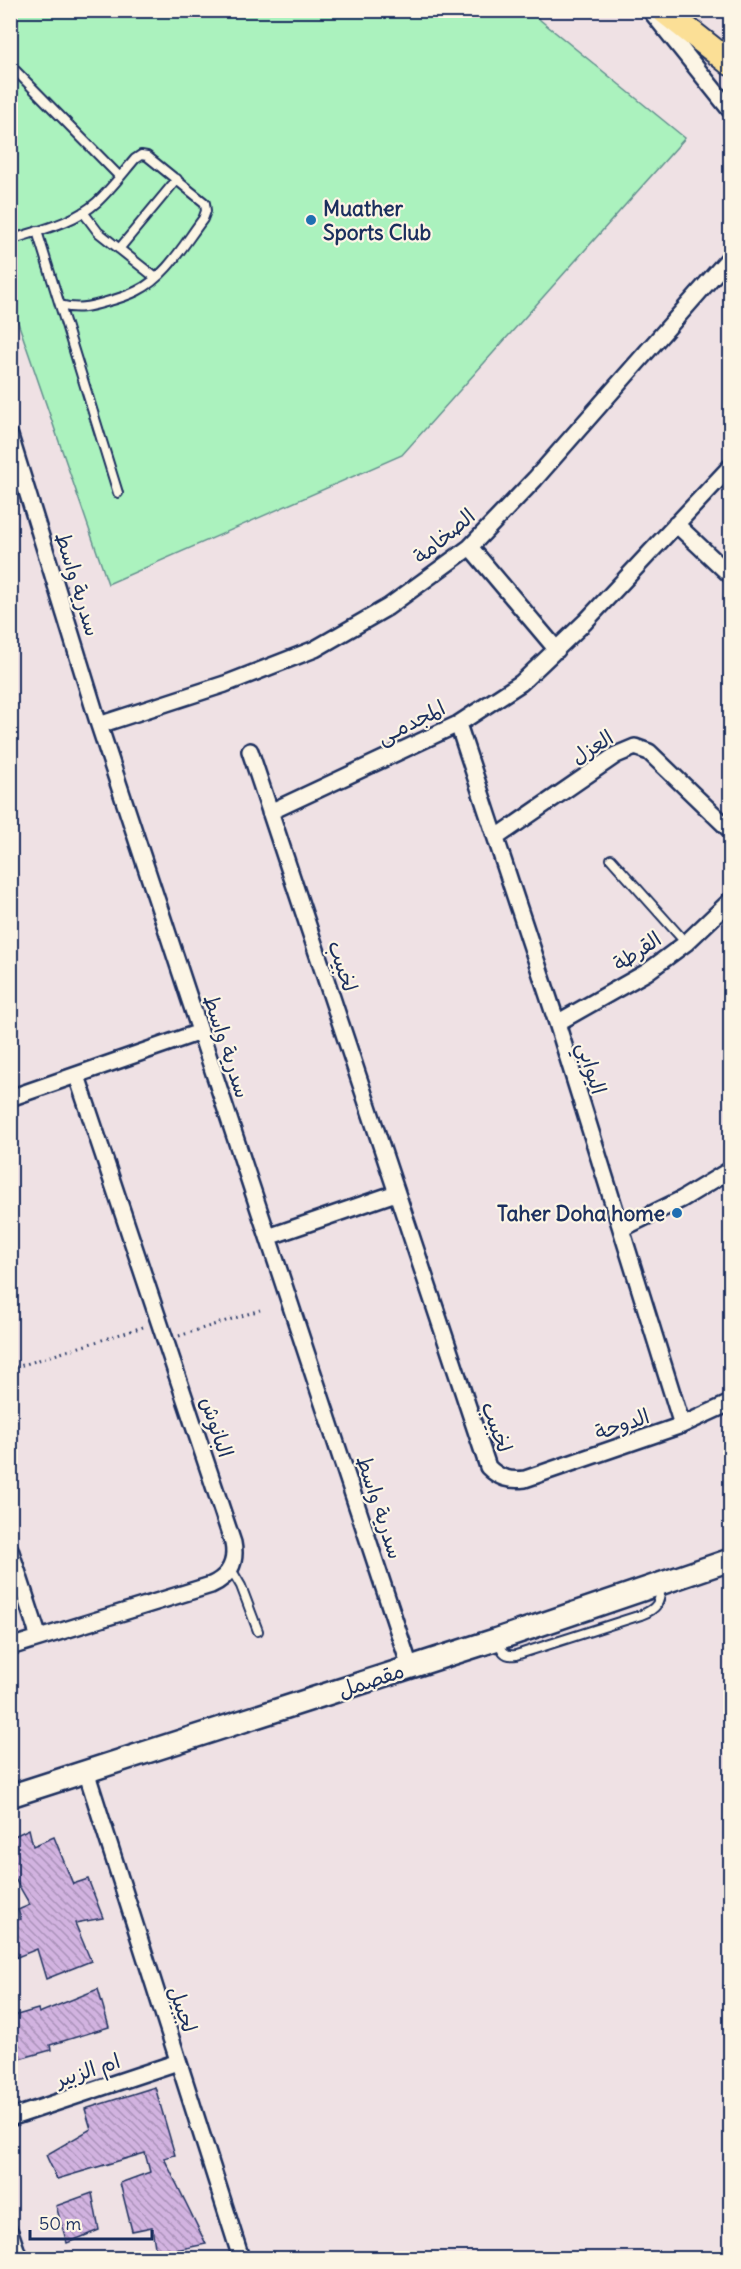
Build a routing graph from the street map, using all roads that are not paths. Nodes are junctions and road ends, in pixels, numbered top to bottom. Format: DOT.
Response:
graph roads {
  1 [pos="650,10"];
  2 [pos="663,10"];
  3 [pos="730,63"];
  4 [pos="10,65"];
  5 [pos="730,110"];
  6 [pos="120,177"];
  7 [pos="177,179"];
  8 [pos="83,212"];
  9 [pos="37,231"];
  10 [pos="10,240"];
  11 [pos="119,249"];
  12 [pos="730,257"];
  13 [pos="156,278"];
  14 [pos="60,305"];
  15 [pos="10,436"];
  16 [pos="730,466"];
  17 [pos="118,493"];
  18 [pos="676,524"];
  19 [pos="470,547"];
  20 [pos="730,575"];
  21 [pos="557,650"];
  22 [pos="458,724"];
  23 [pos="99,725"];
  24 [pos="250,751"];
  25 [pos="270,812"];
  26 [pos="730,830"];
  27 [pos="497,837"];
  28 [pos="611,859"];
  29 [pos="730,901"];
  30 [pos="686,942"];
  31 [pos="557,1023"];
  32 [pos="200,1032"];
  33 [pos="77,1076"];
  34 [pos="10,1098"];
  35 [pos="730,1170"];
  36 [pos="396,1193"];
  37 [pos="621,1229"];
  38 [pos="268,1237"];
  39 [pos="730,1403"];
  40 [pos="682,1425"];
  41 [pos="525,1479"];
  42 [pos="10,1549"];
  43 [pos="730,1560"];
  44 [pos="231,1569"];
  45 [pos="258,1631"];
  46 [pos="39,1638"];
  47 [pos="10,1647"];
  48 [pos="410,1667"];
  49 [pos="86,1771"];
  50 [pos="10,1796"];
  51 [pos="178,2062"];
  52 [pos="10,2118"];
  53 [pos="10,2232"];
  54 [pos="19,2259"];
  55 [pos="241,2259"];
  1 -- 5 [label="street"];
  2 -- 3 [label="main road"];
  4 -- 6 [label="lane"];
  6 -- 7 [label="lane"];
  6 -- 8 [label="lane"];
  7 -- 11 [label="lane"];
  7 -- 13 [label="lane"];
  8 -- 9 [label="lane"];
  8 -- 11 [label="lane"];
  9 -- 10 [label="lane"];
  9 -- 14 [label="lane"];
  11 -- 13 [label="lane"];
  12 -- 19 [label="street, الصخامة"];
  13 -- 14 [label="lane"];
  14 -- 17 [label="lane"];
  15 -- 23 [label="street, سدرية واسط"];
  16 -- 18 [label="street, المجدمـى"];
  18 -- 20 [label="street"];
  18 -- 21 [label="street, المجدمـى"];
  19 -- 21 [label="street"];
  19 -- 23 [label="street, الصخامة"];
  21 -- 22 [label="street, المجدمـى"];
  22 -- 25 [label="street, المجدمـى"];
  22 -- 27 [label="street, اليوابي"];
  23 -- 32 [label="street, سدرية واسط"];
  24 -- 25 [label="street, لخبيب"];
  25 -- 36 [label="street, لخبيب"];
  26 -- 27 [label="street, العزل"];
  27 -- 31 [label="street, اليوابي"];
  28 -- 30 [label="lane"];
  29 -- 30 [label="street, القرطة"];
  30 -- 31 [label="street, القرطة"];
  31 -- 37 [label="street, اليوابي"];
  32 -- 33 [label="street"];
  32 -- 38 [label="street, سدرية واسط"];
  33 -- 34 [label="street"];
  33 -- 44 [label="street, البانوش"];
  35 -- 37 [label="street"];
  36 -- 38 [label="street"];
  36 -- 41 [label="street, لخبيب"];
  37 -- 40 [label="street, اليوابي"];
  38 -- 48 [label="street, سدرية واسط"];
  39 -- 40 [label="street, الدوحة"];
  40 -- 41 [label="street, الدوحة"];
  42 -- 46 [label="street"];
  43 -- 48 [label="street, مقصمل"];
  44 -- 45 [label="lane"];
  44 -- 46 [label="street"];
  46 -- 47 [label="street"];
  48 -- 49 [label="street, مقصمل"];
  49 -- 50 [label="street, مقصمل"];
  49 -- 51 [label="street, لجبيل"];
  51 -- 52 [label="street, ام الزبير"];
  51 -- 55 [label="street, لجبيل"];
  53 -- 54 [label="street"];
}
